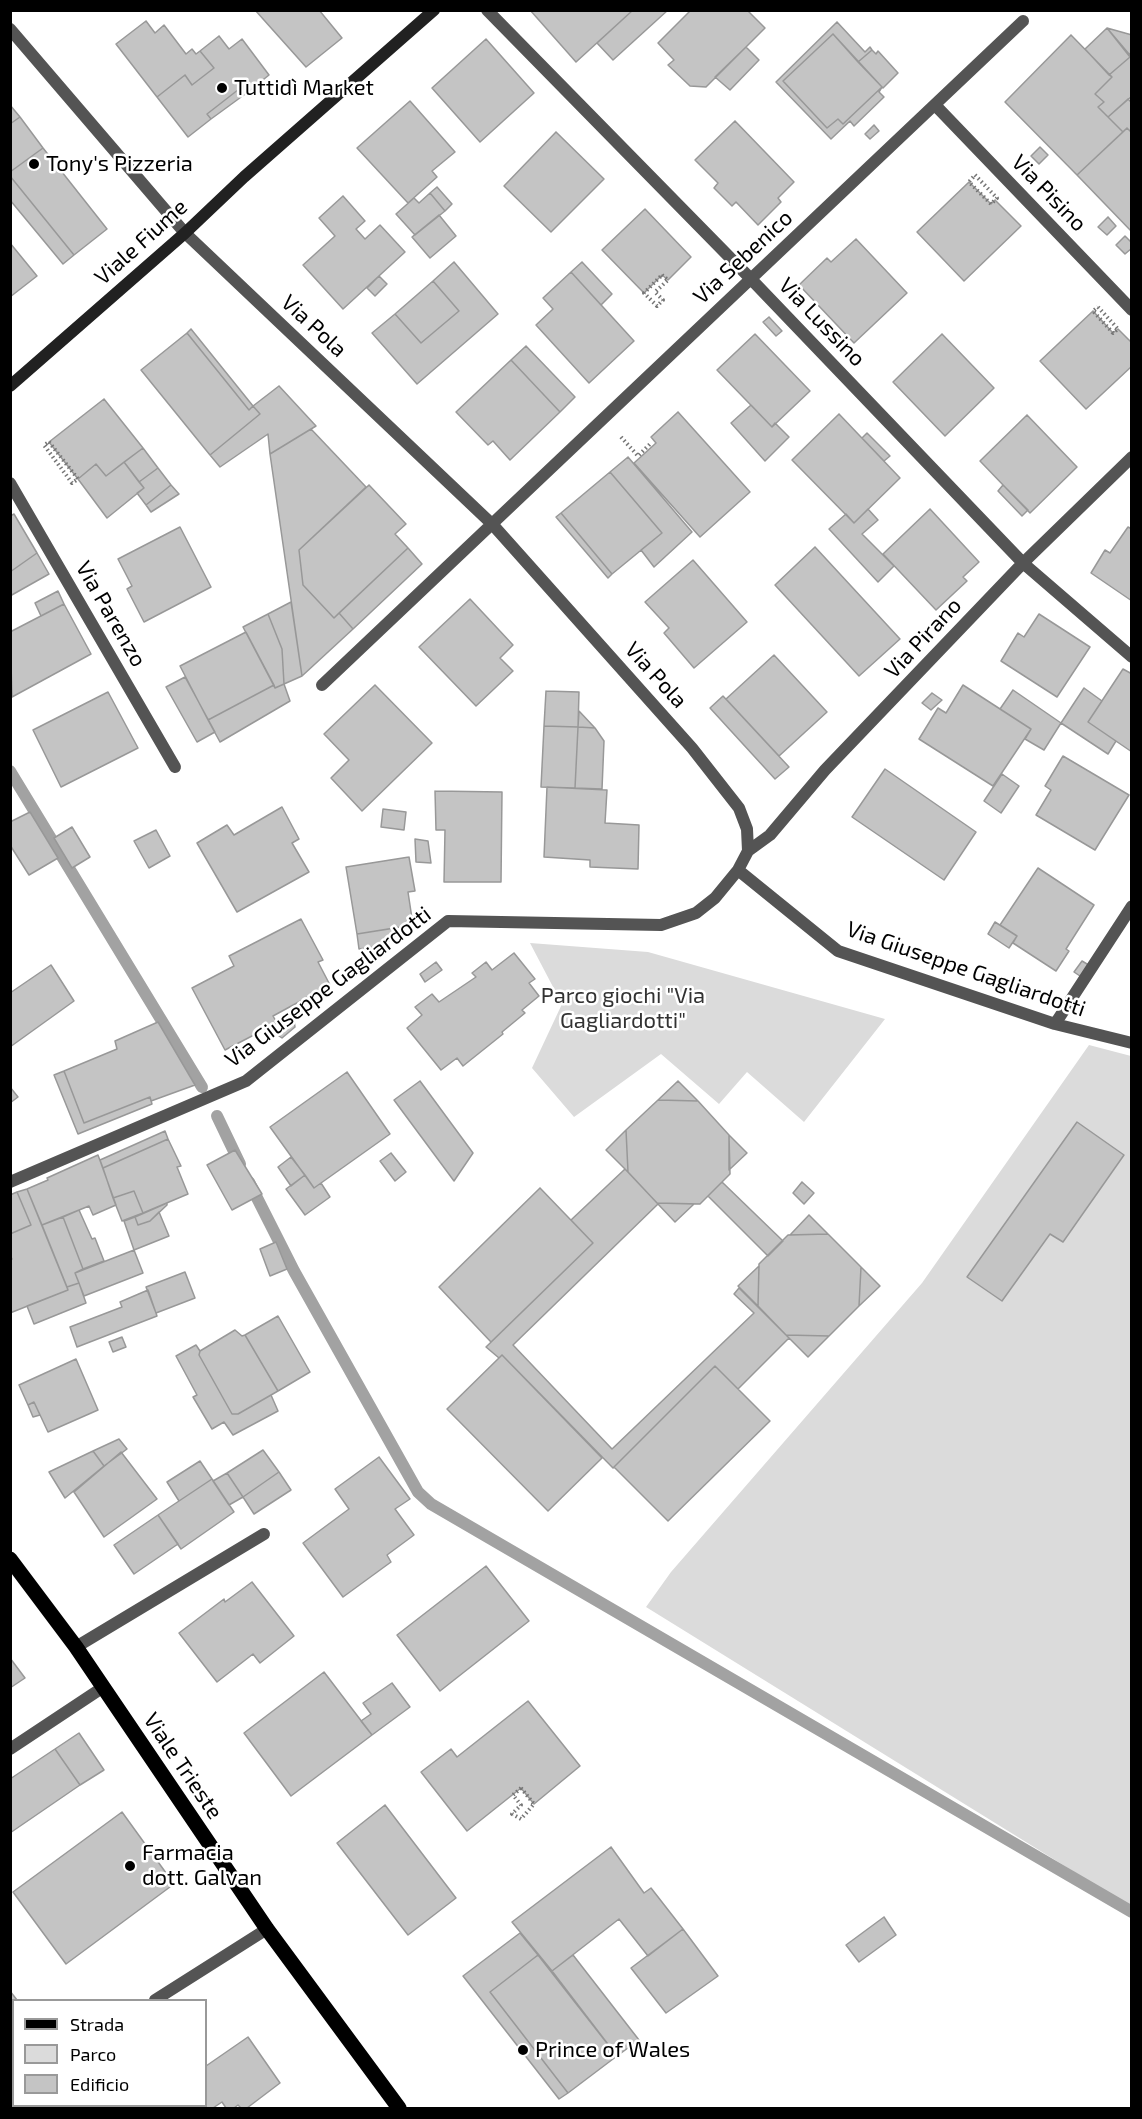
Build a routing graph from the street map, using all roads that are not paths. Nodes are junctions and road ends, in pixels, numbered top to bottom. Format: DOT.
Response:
graph roads {
  1 [pos="434,10"];
  2 [pos="487,10"];
  3 [pos="1023,21"];
  4 [pos="10,29"];
  5 [pos="936,106"];
  6 [pos="184,232"];
  7 [pos="750,278"];
  8 [pos="1131,310"];
  9 [pos="10,386"];
  10 [pos="1131,458"];
  11 [pos="10,483"];
  12 [pos="493,525"];
  13 [pos="1023,563"];
  14 [pos="1131,657"];
  15 [pos="322,685"];
  16 [pos="175,766"];
  17 [pos="748,851"];
  18 [pos="738,870"];
  19 [pos="1131,906"];
  20 [pos="1054,1024"];
  21 [pos="1131,1043"];
  22 [pos="10,1182"];
  23 [pos="264,1534"];
  24 [pos="10,1559"];
  25 [pos="76,1647"];
  26 [pos="102,1688"];
  27 [pos="10,1749"];
  28 [pos="267,1929"];
  29 [pos="159,1999"];
  30 [pos="399,2109"];
  1 -- 6 [label="street, Viale Fiume"];
  2 -- 7 [label="street, Via Lussino"];
  3 -- 5 [label="street, Via Sebenico"];
  4 -- 6 [label="street, Via Pola"];
  5 -- 7 [label="street, Via Sebenico"];
  5 -- 8 [label="street, Via Pisino"];
  6 -- 9 [label="street, Viale Fiume"];
  6 -- 12 [label="street, Via Pola"];
  7 -- 12 [label="street, Via Sebenico"];
  7 -- 13 [label="street, Via Lussino"];
  10 -- 13 [label="street, Via Pirano"];
  11 -- 16 [label="street, Via Parenzo"];
  12 -- 15 [label="street"];
  12 -- 17 [label="street, Via Pola"];
  13 -- 14 [label="street, Via Lussino"];
  13 -- 17 [label="street, Via Pirano"];
  17 -- 18 [label="street"];
  18 -- 20 [label="street, Via Giuseppe Gagliardotti"];
  18 -- 22 [label="street, Via Giuseppe Gagliardotti"];
  19 -- 20 [label="street"];
  20 -- 21 [label="street, Via Giuseppe Gagliardotti"];
  23 -- 25 [label="street"];
  24 -- 25 [label="main road, Viale Trieste"];
  25 -- 26 [label="main road, Viale Trieste"];
  26 -- 27 [label="street"];
  26 -- 28 [label="main road, Viale Trieste"];
  28 -- 29 [label="street"];
  28 -- 30 [label="main road, Viale Trieste"];
}
